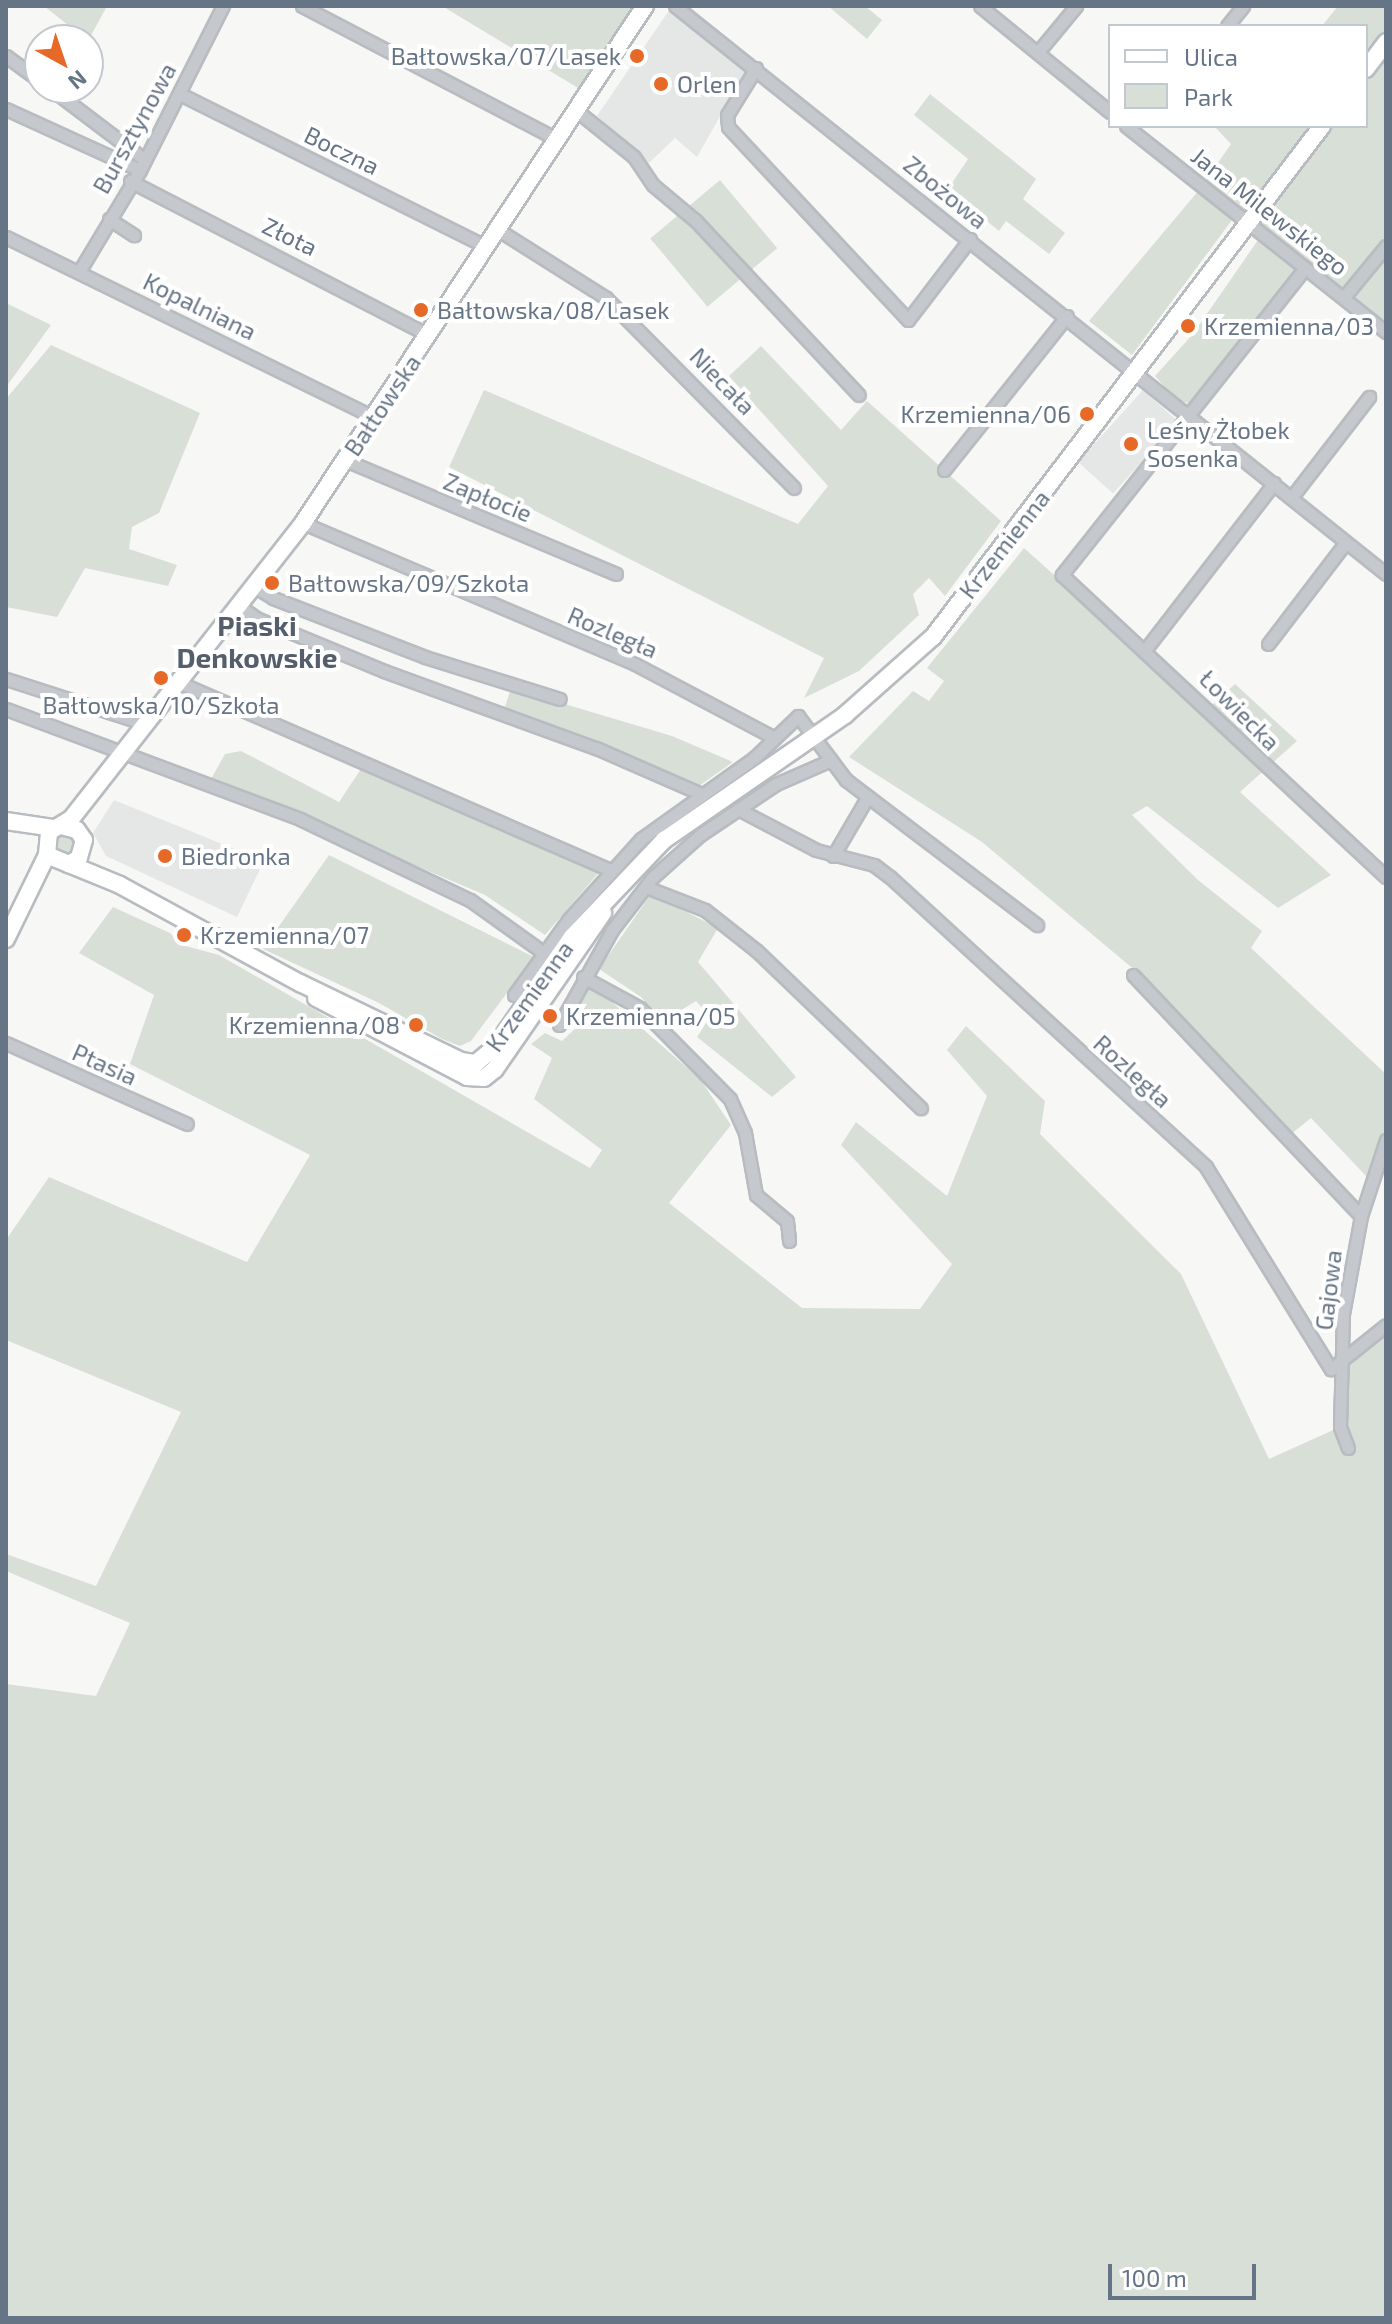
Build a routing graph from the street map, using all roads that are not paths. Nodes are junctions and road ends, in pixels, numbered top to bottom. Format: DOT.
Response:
graph roads {
  1 [pos="223,6"];
  2 [pos="302,6"];
  3 [pos="645,6"];
  4 [pos="675,6"];
  5 [pos="980,6"];
  6 [pos="1076,6"];
  7 [pos="1243,6"];
  8 [pos="1229,24"];
  9 [pos="1386,42"];
  10 [pos="1038,52"];
  11 [pos="6,56"];
  12 [pos="1368,66"];
  13 [pos="756,68"];
  14 [pos="24,69"];
  15 [pos="180,94"];
  16 [pos="69,104"];
  17 [pos="6,109"];
  18 [pos="1108,110"];
  19 [pos="577,111"];
  20 [pos="1129,128"];
  21 [pos="1147,128"];
  22 [pos="1320,128"];
  23 [pos="1140,137"];
  24 [pos="556,139"];
  25 [pos="142,165"];
  26 [pos="130,181"];
  27 [pos="109,219"];
  28 [pos="1249,223"];
  29 [pos="497,229"];
  30 [pos="134,235"];
  31 [pos="6,237"];
  32 [pos="970,239"];
  33 [pos="485,246"];
  34 [pos="1386,246"];
  35 [pos="1305,268"];
  36 [pos="80,270"];
  37 [pos="1344,297"];
  38 [pos="1067,316"];
  39 [pos="1386,332"];
  40 [pos="429,335"];
  41 [pos="1136,372"];
  42 [pos="859,395"];
  43 [pos="1369,397"];
  44 [pos="1188,415"];
  45 [pos="374,417"];
  46 [pos="345,460"];
  47 [pos="944,470"];
  48 [pos="1274,483"];
  49 [pos="794,488"];
  50 [pos="1291,498"];
  51 [pos="303,523"];
  52 [pos="1346,542"];
  53 [pos="616,574"];
  54 [pos="1386,574"];
  55 [pos="254,586"];
  56 [pos="239,606"];
  57 [pos="1268,644"];
  58 [pos="1145,650"];
  59 [pos="6,679"];
  60 [pos="178,682"];
  61 [pos="560,699"];
  62 [pos="6,709"];
  63 [pos="143,723"];
  64 [pos="773,737"];
  65 [pos="816,737"];
  66 [pos="123,750"];
  67 [pos="831,760"];
  68 [pos="99,781"];
  69 [pos="699,793"];
  70 [pos="868,796"];
  71 [pos="738,809"];
  72 [pos="6,822"];
  73 [pos="57,827"];
  74 [pos="82,841"];
  75 [pos="46,852"];
  76 [pos="833,856"];
  77 [pos="66,865"];
  78 [pos="611,870"];
  79 [pos="1386,877"];
  80 [pos="120,885"];
  81 [pos="646,887"];
  82 [pos="21,914"];
  83 [pos="1037,925"];
  84 [pos="6,939"];
  85 [pos="544,953"];
  86 [pos="1133,975"];
  87 [pos="583,977"];
  88 [pos="514,995"];
  89 [pos="559,1025"];
  90 [pos="6,1043"];
  91 [pos="921,1108"];
  92 [pos="187,1124"];
  93 [pos="1386,1140"];
  94 [pos="1361,1216"];
  95 [pos="789,1241"];
  96 [pos="1386,1325"];
  97 [pos="1344,1361"];
  98 [pos="1348,1448"];
  1 -- 15 [label="street, Bursztynowa"];
  2 -- 24 [label="street"];
  3 -- 19 [label="main road, Bałtowska"];
  4 -- 13 [label="street, Zbożowa"];
  5 -- 10 [label="street"];
  6 -- 10 [label="street"];
  7 -- 8 [label="street"];
  9 -- 12 [label="main road"];
  10 -- 18 [label="street"];
  11 -- 14 [label="street"];
  13 -- 32 [label="street, Zbożowa"];
  13 -- 32 [label="street"];
  15 -- 25 [label="street, Bursztynowa"];
  15 -- 33 [label="street, Boczna"];
  16 -- 25 [label="street"];
  17 -- 25 [label="street"];
  19 -- 24 [label="main road, Bałtowska"];
  19 -- 42 [label="street"];
  20 -- 23 [label="street, Jana Milewskiego"];
  21 -- 23 [label="street"];
  22 -- 28 [label="main road, Krzemienna"];
  23 -- 28 [label="street, Jana Milewskiego"];
  24 -- 29 [label="main road, Bałtowska"];
  25 -- 26 [label="street, Bursztynowa"];
  26 -- 27 [label="street, Bursztynowa"];
  26 -- 40 [label="street, Złota"];
  27 -- 30 [label="street"];
  27 -- 36 [label="street, Bursztynowa"];
  28 -- 35 [label="street, Jana Milewskiego"];
  28 -- 41 [label="main road, Krzemienna"];
  29 -- 33 [label="main road, Bałtowska"];
  29 -- 49 [label="street, Niecała"];
  31 -- 36 [label="street, Kopalniana"];
  32 -- 38 [label="street, Zbożowa"];
  33 -- 40 [label="main road, Bałtowska"];
  34 -- 37 [label="street"];
  35 -- 37 [label="street, Jana Milewskiego"];
  35 -- 44 [label="street"];
  36 -- 45 [label="street, Kopalniana"];
  37 -- 39 [label="street, Jana Milewskiego"];
  38 -- 41 [label="street, Zbożowa"];
  38 -- 47 [label="street"];
  40 -- 45 [label="main road, Bałtowska"];
  41 -- 44 [label="street, Zbożowa"];
  41 -- 65 [label="main road, Krzemienna"];
  43 -- 50 [label="street"];
  44 -- 48 [label="street, Zbożowa"];
  44 -- 58 [label="street, Łowiecka"];
  45 -- 46 [label="main road, Bałtowska"];
  46 -- 51 [label="main road, Bałtowska"];
  46 -- 53 [label="street, Zapłocie"];
  48 -- 50 [label="street, Zbożowa"];
  48 -- 58 [label="street"];
  50 -- 52 [label="street, Zbożowa"];
  51 -- 55 [label="main road, Bałtowska"];
  51 -- 64 [label="street, Rozległa"];
  52 -- 54 [label="street, Zbożowa"];
  52 -- 57 [label="street"];
  55 -- 56 [label="main road, Bałtowska"];
  55 -- 61 [label="street"];
  56 -- 60 [label="main road, Bałtowska"];
  56 -- 69 [label="street"];
  58 -- 79 [label="street, Łowiecka"];
  59 -- 63 [label="street"];
  60 -- 63 [label="main road, Bałtowska"];
  60 -- 78 [label="street"];
  62 -- 66 [label="street"];
  63 -- 66 [label="main road, Bałtowska"];
  64 -- 65 [label="street"];
  64 -- 69 [label="street"];
  65 -- 67 [label="street"];
  65 -- 80 [label="main road, Krzemienna"];
  66 -- 68 [label="main road, Bałtowska"];
  66 -- 85 [label="street"];
  67 -- 70 [label="street"];
  67 -- 71 [label="street"];
  68 -- 73 [label="main road, Bałtowska"];
  68 -- 74 [label="main road, Bałtowska"];
  69 -- 78 [label="street"];
  70 -- 76 [label="street"];
  70 -- 83 [label="street"];
  71 -- 76 [label="street, Rozległa"];
  71 -- 81 [label="street"];
  72 -- 73 [label="main road"];
  72 -- 75 [label="main road, Krzemienna"];
  73 -- 74 [label="main road"];
  73 -- 75 [label="main road, Bałtowska"];
  74 -- 77 [label="main road"];
  74 -- 80 [label="main road, Krzemienna"];
  75 -- 77 [label="main road, Krzemienna"];
  75 -- 82 [label="main road"];
  76 -- 97 [label="street, Rozległa"];
  77 -- 80 [label="main road, Krzemienna"];
  77 -- 82 [label="main road"];
  78 -- 85 [label="street"];
  81 -- 87 [label="street"];
  81 -- 91 [label="street"];
  82 -- 84 [label="main road"];
  85 -- 88 [label="street"];
  86 -- 94 [label="street"];
  87 -- 89 [label="street"];
  87 -- 95 [label="street"];
  90 -- 92 [label="street, Ptasia"];
  93 -- 94 [label="street, Gajowa"];
  94 -- 97 [label="street, Gajowa"];
  96 -- 97 [label="street"];
  97 -- 98 [label="street, Gajowa"];
}
